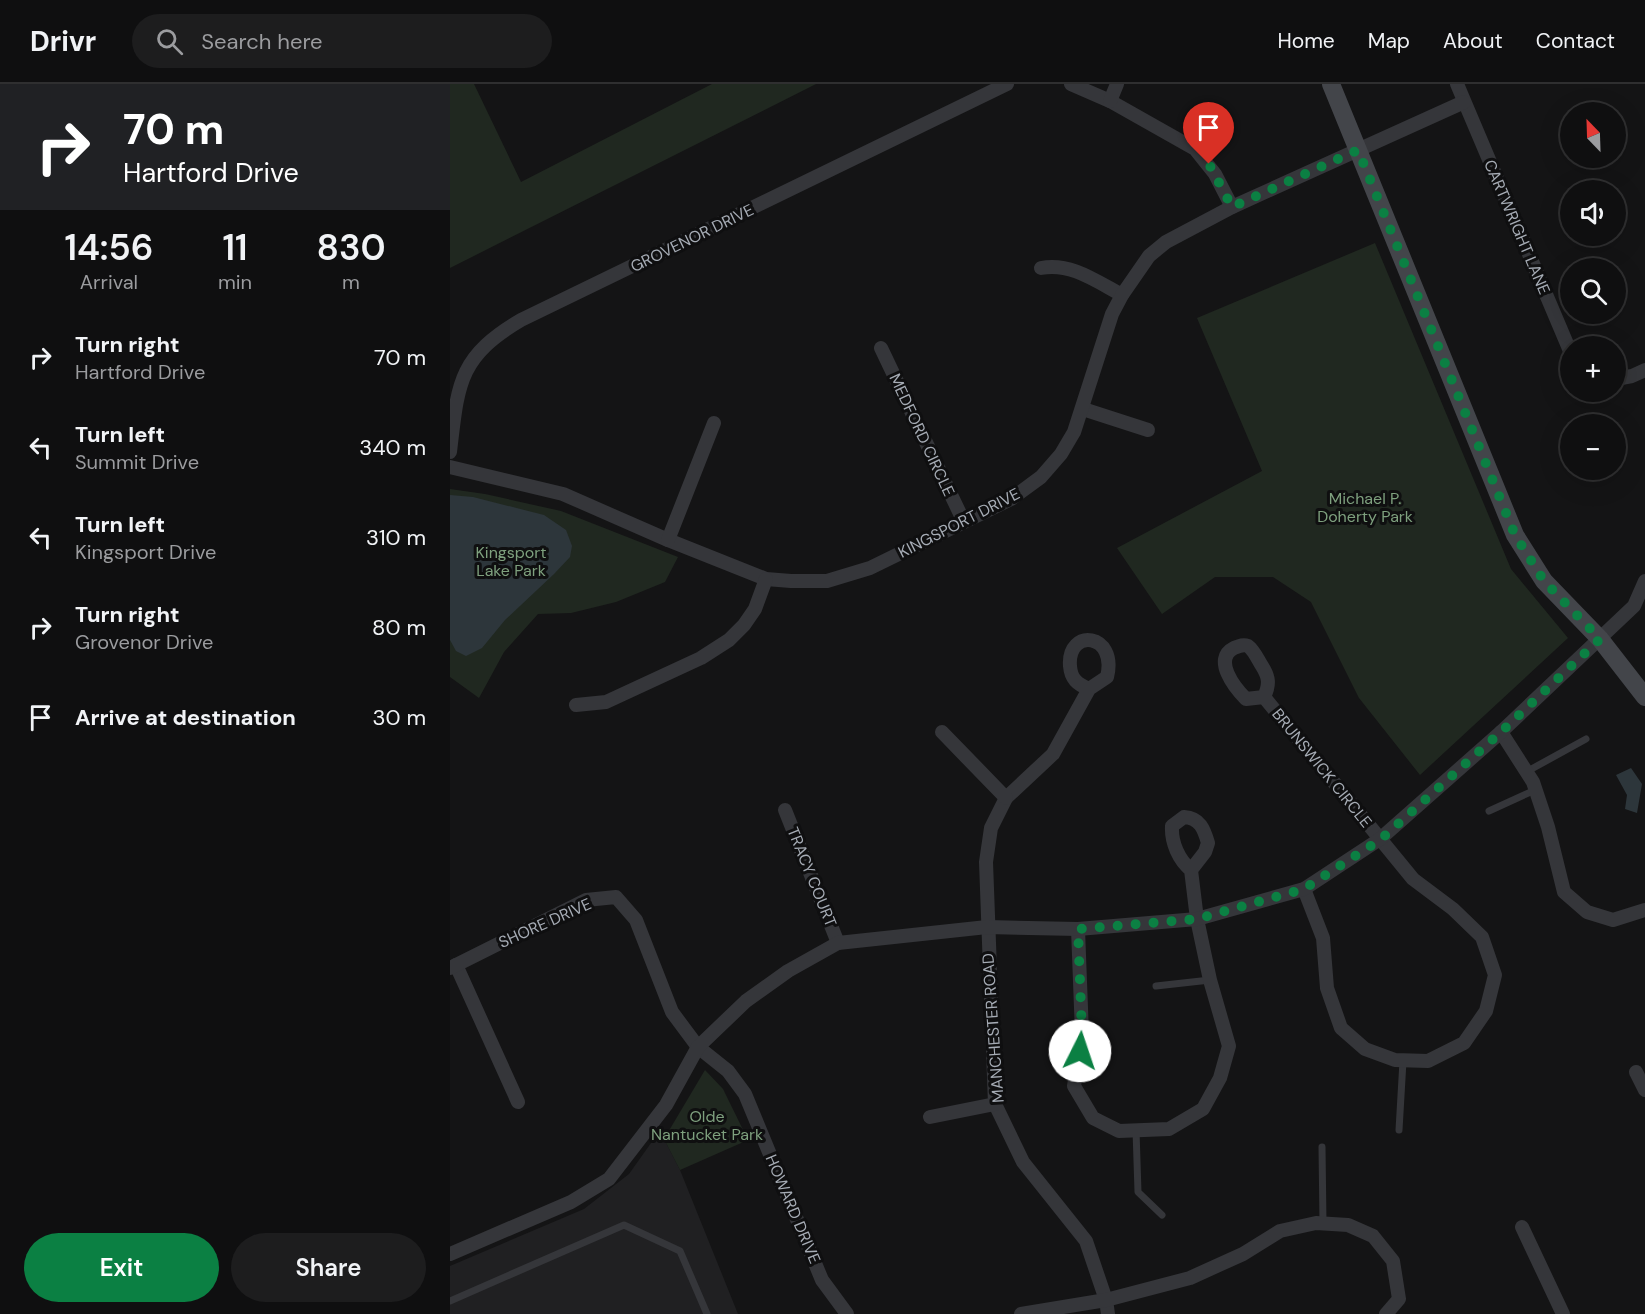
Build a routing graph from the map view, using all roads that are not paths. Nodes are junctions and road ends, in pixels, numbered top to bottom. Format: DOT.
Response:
graph roads {
  1 [pos="1007,84"];
  2 [pos="1071,84"];
  3 [pos="1117,84"];
  4 [pos="1331,84"];
  5 [pos="1457,84"];
  6 [pos="1110,101"];
  7 [pos="1464,102"];
  8 [pos="1358,150"];
  9 [pos="1232,207"];
  10 [pos="1041,268"];
  11 [pos="1122,294"];
  12 [pos="1564,336"];
  13 [pos="881,348"];
  14 [pos="1645,370"];
  15 [pos="1626,377"];
  16 [pos="1083,409"];
  17 [pos="714,423"];
  18 [pos="1148,430"];
  19 [pos="450,452"];
  20 [pos="450,467"];
  21 [pos="964,522"];
  22 [pos="668,540"];
  23 [pos="766,579"];
  24 [pos="1645,580"];
  25 [pos="1600,639"];
  26 [pos="1089,689"];
  27 [pos="1643,690"];
  28 [pos="1264,697"];
  29 [pos="576,705"];
  30 [pos="942,732"];
  31 [pos="1501,732"];
  32 [pos="1586,739"];
  33 [pos="1526,772"];
  34 [pos="1535,790"];
  35 [pos="1006,798"];
  36 [pos="785,810"];
  37 [pos="1489,811"];
  38 [pos="1380,840"];
  39 [pos="1191,870"];
  40 [pos="1304,889"];
  41 [pos="1645,910"];
  42 [pos="1197,919"];
  43 [pos="987,927"];
  44 [pos="1078,929"];
  45 [pos="838,943"];
  46 [pos="453,966"];
  47 [pos="1210,980"];
  48 [pos="1156,986"];
  49 [pos="698,1047"];
  50 [pos="1403,1061"];
  51 [pos="1636,1072"];
  52 [pos="1645,1090"];
  53 [pos="518,1102"];
  54 [pos="995,1104"];
  55 [pos="930,1117"];
  56 [pos="1136,1130"];
  57 [pos="1399,1130"];
  58 [pos="1322,1147"];
  59 [pos="1162,1215"];
  60 [pos="1323,1223"];
  61 [pos="1522,1227"];
  62 [pos="450,1254"];
  63 [pos="1106,1300"];
  64 [pos="450,1301"];
  65 [pos="707,1314"];
  66 [pos="847,1314"];
  67 [pos="1021,1314"];
  68 [pos="1108,1314"];
  69 [pos="1386,1314"];
  70 [pos="1563,1314"];
  1 -- 19 [label="street, GROVENOR DRIVE"];
  2 -- 6 [label="street"];
  3 -- 6 [label="street"];
  4 -- 8 [label="street"];
  5 -- 7 [label="street, CARTWRIGHT LANE"];
  6 -- 9 [label="street"];
  7 -- 8 [label="street, KINGSPORT DRIVE"];
  7 -- 12 [label="street, CARTWRIGHT LANE"];
  8 -- 9 [label="street, KINGSPORT DRIVE"];
  8 -- 25 [label="street"];
  9 -- 11 [label="street, KINGSPORT DRIVE"];
  10 -- 11 [label="street"];
  11 -- 16 [label="street, KINGSPORT DRIVE"];
  13 -- 21 [label="street, MEDFORD CIRCLE"];
  14 -- 15 [label="street"];
  16 -- 18 [label="street"];
  16 -- 21 [label="street, KINGSPORT DRIVE"];
  17 -- 22 [label="street"];
  20 -- 22 [label="street, KINGSPORT DRIVE"];
  21 -- 23 [label="street, KINGSPORT DRIVE"];
  22 -- 23 [label="street, KINGSPORT DRIVE"];
  23 -- 29 [label="street"];
  24 -- 25 [label="street"];
  25 -- 27 [label="street"];
  25 -- 31 [label="street"];
  26 -- 35 [label="street"];
  28 -- 38 [label="street, BRUNSWICK CIRCLE"];
  30 -- 35 [label="street"];
  31 -- 33 [label="street"];
  31 -- 38 [label="street"];
  32 -- 33 [label="lane"];
  33 -- 34 [label="street"];
  34 -- 37 [label="lane"];
  34 -- 41 [label="street"];
  35 -- 43 [label="street, MANCHESTER ROAD"];
  36 -- 45 [label="street, TRACY COURT"];
  38 -- 40 [label="street"];
  38 -- 50 [label="street"];
  39 -- 42 [label="street"];
  40 -- 42 [label="street"];
  40 -- 50 [label="street"];
  42 -- 44 [label="street"];
  42 -- 47 [label="street"];
  43 -- 44 [label="street"];
  43 -- 45 [label="street"];
  43 -- 54 [label="street, MANCHESTER ROAD"];
  44 -- 56 [label="street"];
  45 -- 49 [label="street"];
  46 -- 49 [label="street, SHORE DRIVE"];
  46 -- 53 [label="street"];
  47 -- 48 [label="lane"];
  47 -- 56 [label="street"];
  49 -- 62 [label="street"];
  49 -- 66 [label="street, HOWARD DRIVE"];
  50 -- 57 [label="lane"];
  51 -- 52 [label="street"];
  54 -- 55 [label="street"];
  54 -- 63 [label="street, MANCHESTER ROAD"];
  56 -- 59 [label="lane"];
  58 -- 60 [label="lane"];
  60 -- 63 [label="street"];
  60 -- 69 [label="street"];
  61 -- 70 [label="street"];
  63 -- 67 [label="street"];
  63 -- 68 [label="street, MANCHESTER ROAD"];
  64 -- 65 [label="lane"];
}
